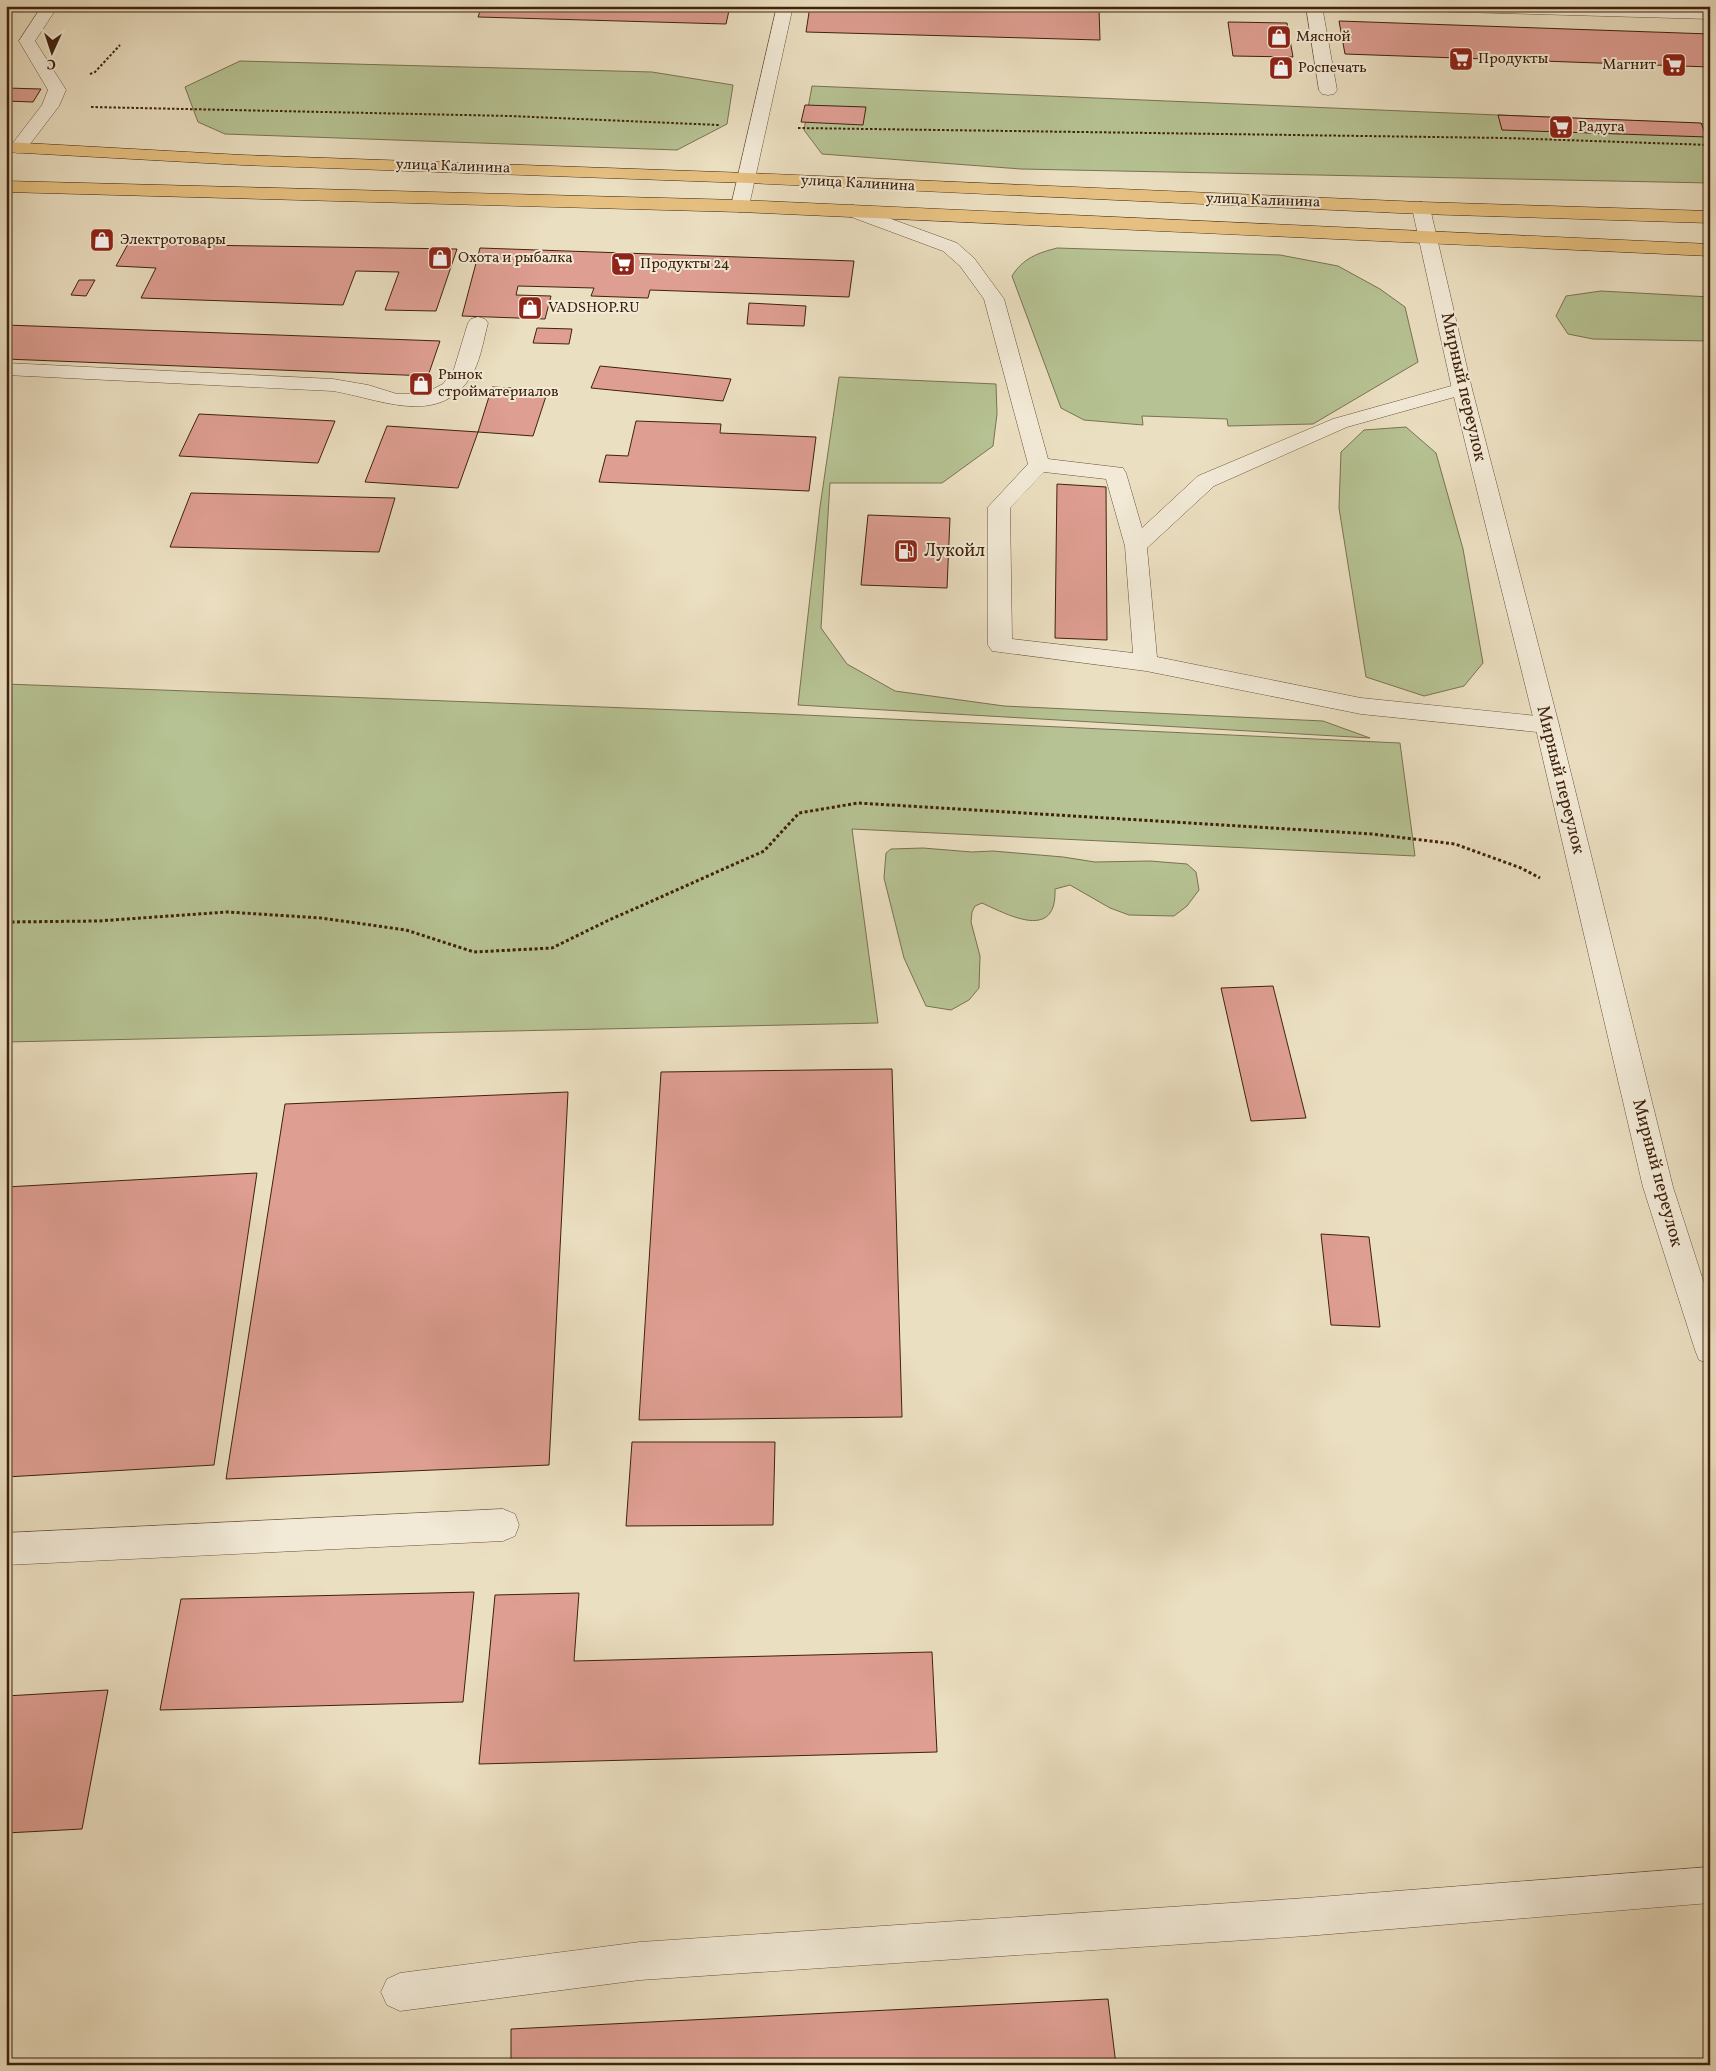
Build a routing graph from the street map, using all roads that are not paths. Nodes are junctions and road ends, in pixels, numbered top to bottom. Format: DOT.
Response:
graph roads {
  1 [pos="50,6"];
  2 [pos="785,6"];
  3 [pos="1314,6"];
  4 [pos="1426,6"];
  5 [pos="1710,14"];
  6 [pos="1328,90"];
  7 [pos="12,147"];
  8 [pos="748,178"];
  9 [pos="6,186"];
  10 [pos="740,206"];
  11 [pos="1421,208"];
  12 [pos="853,211"];
  13 [pos="1710,217"];
  14 [pos="1429,239"];
  15 [pos="1710,250"];
  16 [pos="478,324"];
  17 [pos="6,369"];
  18 [pos="1462,389"];
  19 [pos="1039,465"];
  20 [pos="1136,546"];
  21 [pos="1146,662"];
  22 [pos="1547,725"];
  23 [pos="1710,1350"];
  24 [pos="503,1525"];
  25 [pos="6,1549"];
  26 [pos="1710,1885"];
  27 [pos="400,1992"];
  1 -- 7 [label="street"];
  2 -- 8 [label="street"];
  3 -- 6 [label="street"];
  4 -- 5 [label="street"];
  7 -- 8 [label="highway, улица Калинина"];
  8 -- 10 [label="street"];
  8 -- 11 [label="highway, улица Калинина"];
  9 -- 10 [label="highway, улица Калинина"];
  10 -- 12 [label="highway, улица Калинина"];
  11 -- 13 [label="highway, улица Калинина"];
  11 -- 14 [label="street, Мирный переулок"];
  12 -- 14 [label="highway, улица Калинина"];
  12 -- 19 [label="street"];
  14 -- 15 [label="highway, улица Калинина"];
  14 -- 18 [label="street, Мирный переулок"];
  16 -- 17 [label="street"];
  18 -- 20 [label="street"];
  18 -- 22 [label="street, Мирный переулок"];
  19 -- 20 [label="street"];
  19 -- 21 [label="street"];
  20 -- 21 [label="street"];
  21 -- 22 [label="street"];
  22 -- 23 [label="street, Мирный переулок"];
  24 -- 25 [label="street"];
  26 -- 27 [label="street"];
}
